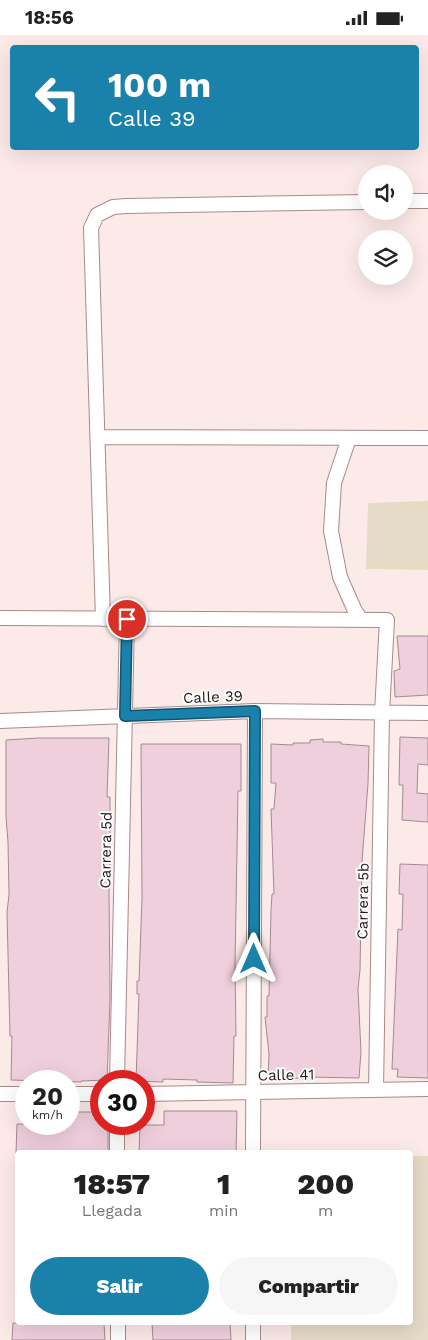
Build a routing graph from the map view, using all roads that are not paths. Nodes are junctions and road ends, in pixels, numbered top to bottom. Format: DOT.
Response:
graph roads {
  1 [pos="413,201"];
  2 [pos="428,201"];
  3 [pos="358,202"];
  4 [pos="98,437"];
  5 [pos="350,438"];
  6 [pos="428,438"];
  7 [pos="0,618"];
  8 [pos="103,619"];
  9 [pos="127,619"];
  10 [pos="361,620"];
  11 [pos="255,711"];
  12 [pos="382,713"];
  13 [pos="428,713"];
  14 [pos="125,716"];
  15 [pos="0,721"];
  16 [pos="117,1070"];
  17 [pos="428,1089"];
  18 [pos="376,1090"];
  19 [pos="253,1092"];
  20 [pos="0,1094"];
  21 [pos="15,1094"];
  22 [pos="155,1094"];
  23 [pos="117,1135"];
  24 [pos="117,1150"];
  25 [pos="253,1150"];
  26 [pos="118,1325"];
  27 [pos="253,1325"];
  28 [pos="118,1340"];
  29 [pos="253,1340"];
  1 -- 2 [label="street"];
  3 -- 4 [label="street"];
  4 -- 5 [label="street"];
  4 -- 8 [label="street"];
  5 -- 6 [label="street"];
  5 -- 10 [label="street"];
  7 -- 8 [label="street"];
  8 -- 9 [label="street"];
  9 -- 10 [label="street"];
  9 -- 14 [label="street, Carrera 5d"];
  10 -- 12 [label="street, Carrera 5b"];
  11 -- 12 [label="street, Calle 39"];
  11 -- 14 [label="street, Calle 39"];
  11 -- 19 [label="street"];
  12 -- 13 [label="street, Calle 39"];
  12 -- 18 [label="street, Carrera 5b"];
  14 -- 15 [label="street, Calle 39"];
  14 -- 16 [label="street, Carrera 5d"];
  17 -- 18 [label="street, Calle 41"];
  18 -- 19 [label="street, Calle 41"];
  19 -- 22 [label="street, Calle 41"];
  19 -- 25 [label="street"];
  20 -- 21 [label="street"];
  23 -- 24 [label="street"];
  26 -- 28 [label="street"];
  27 -- 29 [label="street"];
}
